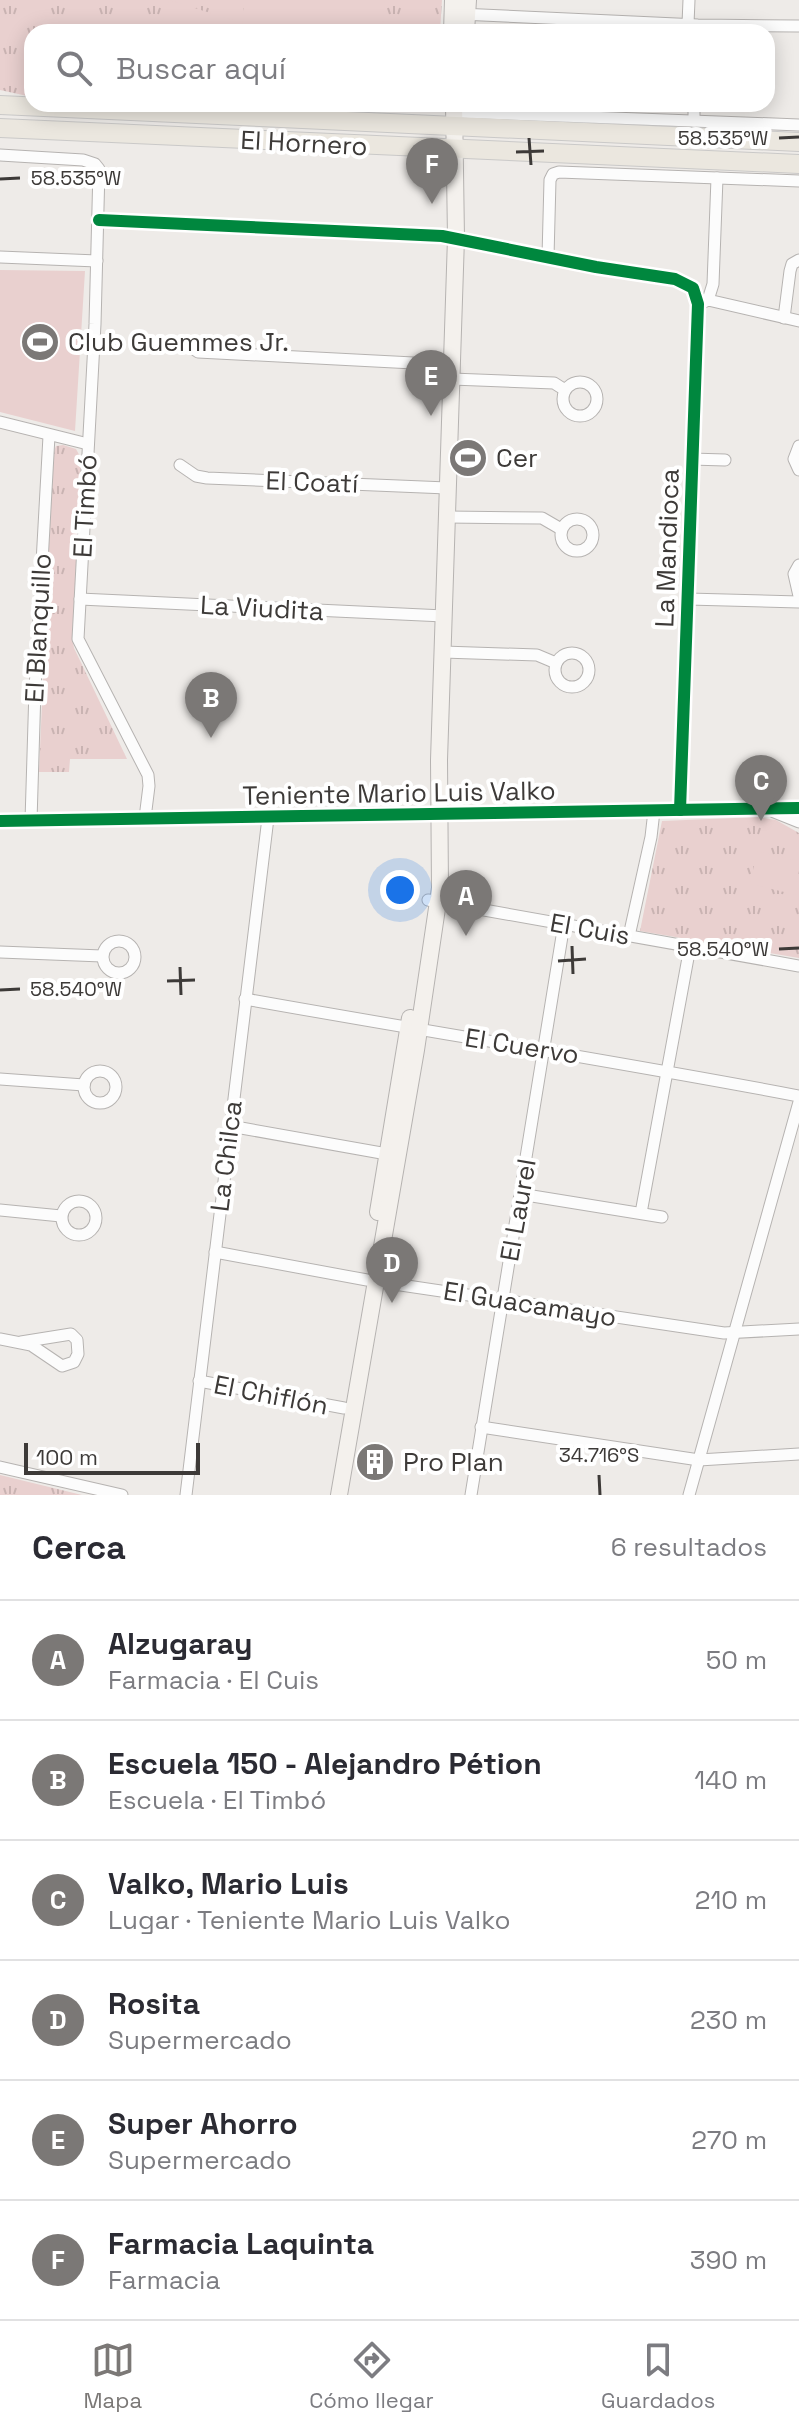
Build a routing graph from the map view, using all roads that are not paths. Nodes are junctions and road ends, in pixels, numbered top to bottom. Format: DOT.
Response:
graph roads {
  1 [pos="689,0"];
  2 [pos="461,7"];
  3 [pos="660,24"];
  4 [pos="694,24"];
  5 [pos="775,26"];
  6 [pos="799,26"];
  7 [pos="0,105"];
  8 [pos="24,105"];
  9 [pos="456,112"];
  10 [pos="694,112"];
  11 [pos="694,121"];
  12 [pos="799,125"];
  13 [pos="0,128"];
  14 [pos="799,142"];
  15 [pos="456,150"];
  16 [pos="0,155"];
  17 [pos="799,164"];
  18 [pos="717,178"];
  19 [pos="799,181"];
  20 [pos="99,220"];
  21 [pos="456,238"];
  22 [pos="0,257"];
  23 [pos="548,257"];
  24 [pos="799,260"];
  25 [pos="97,261"];
  26 [pos="703,302"];
  27 [pos="784,318"];
  28 [pos="799,321"];
  29 [pos="182,341"];
  30 [pos="452,372"];
  31 [pos="565,390"];
  32 [pos="0,422"];
  33 [pos="49,436"];
  34 [pos="88,444"];
  35 [pos="799,446"];
  36 [pos="691,459"];
  37 [pos="725,460"];
  38 [pos="180,465"];
  39 [pos="799,470"];
  40 [pos="447,488"];
  41 [pos="447,517"];
  42 [pos="561,529"];
  43 [pos="799,565"];
  44 [pos="80,599"];
  45 [pos="688,599"];
  46 [pos="799,599"];
  47 [pos="444,616"];
  48 [pos="443,652"];
  49 [pos="556,663"];
  50 [pos="799,808"];
  51 [pos="680,810"];
  52 [pos="766,810"];
  53 [pos="654,811"];
  54 [pos="438,814"];
  55 [pos="145,818"];
  56 [pos="268,818"];
  57 [pos="0,821"];
  58 [pos="31,821"];
  59 [pos="799,822"];
  60 [pos="433,901"];
  61 [pos="564,924"];
  62 [pos="629,936"];
  63 [pos="690,947"];
  64 [pos="0,952"];
  65 [pos="102,956"];
  66 [pos="799,966"];
  67 [pos="245,999"];
  68 [pos="414,1029"];
  69 [pos="544,1049"];
  70 [pos="666,1070"];
  71 [pos="0,1079"];
  72 [pos="84,1085"];
  73 [pos="799,1096"];
  74 [pos="799,1102"];
  75 [pos="797,1119"];
  76 [pos="230,1126"];
  77 [pos="387,1154"];
  78 [pos="520,1194"];
  79 [pos="0,1210"];
  80 [pos="641,1213"];
  81 [pos="61,1216"];
  82 [pos="662,1217"];
  83 [pos="215,1252"];
  84 [pos="372,1281"];
  85 [pos="502,1299"];
  86 [pos="799,1329"];
  87 [pos="734,1334"];
  88 [pos="0,1339"];
  89 [pos="21,1342"];
  90 [pos="199,1381"];
  91 [pos="344,1408"];
  92 [pos="481,1427"];
  93 [pos="799,1454"];
  94 [pos="699,1460"];
  95 [pos="0,1467"];
  96 [pos="122,1495"];
  97 [pos="186,1495"];
  98 [pos="330,1495"];
  99 [pos="339,1495"];
  100 [pos="471,1495"];
  101 [pos="689,1495"];
  1 -- 4 [label="street"];
  2 -- 3 [label="street"];
  5 -- 6 [label="street"];
  7 -- 8 [label="main road, El Hornero"];
  9 -- 11 [label="street, El Hornero"];
  9 -- 14 [label="main road, El Hornero"];
  9 -- 15 [label="main road"];
  10 -- 11 [label="street"];
  11 -- 12 [label="street, El Hornero"];
  13 -- 15 [label="main road, El Hornero"];
  15 -- 17 [label="main road, El Hornero"];
  15 -- 21 [label="main road"];
  16 -- 20 [label="street, El Timbó"];
  18 -- 19 [label="street"];
  18 -- 23 [label="street"];
  18 -- 26 [label="street, La Mandioca"];
  20 -- 21 [label="street"];
  20 -- 25 [label="street, El Timbó"];
  21 -- 23 [label="street"];
  21 -- 30 [label="main road"];
  22 -- 25 [label="street"];
  23 -- 26 [label="street, La Mandioca"];
  24 -- 27 [label="street"];
  25 -- 34 [label="street, El Timbó"];
  26 -- 27 [label="street"];
  26 -- 36 [label="street, La Mandioca"];
  27 -- 28 [label="street"];
  29 -- 30 [label="street"];
  30 -- 31 [label="street"];
  30 -- 40 [label="main road"];
  32 -- 33 [label="street"];
  33 -- 34 [label="street"];
  33 -- 58 [label="street, El Blanquillo"];
  34 -- 44 [label="street, El Timbó"];
  35 -- 39 [label="street"];
  36 -- 37 [label="street"];
  36 -- 45 [label="street, La Mandioca"];
  38 -- 40 [label="street, El Coatí"];
  40 -- 41 [label="main road"];
  41 -- 42 [label="street"];
  41 -- 47 [label="main road"];
  43 -- 46 [label="street"];
  44 -- 47 [label="street, La Viudita"];
  44 -- 55 [label="street, El Timbó"];
  45 -- 46 [label="street"];
  45 -- 51 [label="street, La Mandioca"];
  47 -- 48 [label="main road"];
  48 -- 49 [label="street"];
  48 -- 54 [label="main road"];
  50 -- 52 [label="street, Teniente Mario Luis Valko"];
  51 -- 52 [label="street, Teniente Mario Luis Valko"];
  51 -- 53 [label="street, Teniente Mario Luis Valko"];
  52 -- 59 [label="street"];
  53 -- 54 [label="street, Teniente Mario Luis Valko"];
  53 -- 62 [label="street"];
  54 -- 56 [label="street, Teniente Mario Luis Valko"];
  54 -- 60 [label="main road"];
  55 -- 56 [label="street, Teniente Mario Luis Valko"];
  55 -- 58 [label="street, Teniente Mario Luis Valko"];
  56 -- 67 [label="street, La Chilca"];
  57 -- 58 [label="street, Teniente Mario Luis Valko"];
  60 -- 61 [label="street, El Cuis"];
  60 -- 68 [label="main road"];
  61 -- 62 [label="street, El Cuis"];
  61 -- 69 [label="street, El Laurel"];
  62 -- 63 [label="street, El Cuis"];
  63 -- 66 [label="street, El Cuis"];
  63 -- 70 [label="street"];
  64 -- 65 [label="street"];
  67 -- 68 [label="street, El Cuervo"];
  67 -- 76 [label="street, La Chilca"];
  68 -- 69 [label="street, El Cuervo"];
  68 -- 77 [label="main road"];
  68 -- 84 [label="main road"];
  69 -- 70 [label="street, El Cuervo"];
  69 -- 78 [label="street, El Laurel"];
  70 -- 73 [label="street, El Cuervo"];
  70 -- 80 [label="street"];
  71 -- 72 [label="street"];
  74 -- 75 [label="street"];
  75 -- 87 [label="street"];
  76 -- 77 [label="street"];
  76 -- 83 [label="street, La Chilca"];
  77 -- 84 [label="main road"];
  78 -- 80 [label="street"];
  78 -- 85 [label="street, El Laurel"];
  79 -- 81 [label="street"];
  80 -- 82 [label="street"];
  83 -- 84 [label="street, El Guacamayo"];
  83 -- 90 [label="street, La Chilca"];
  84 -- 85 [label="street, El Guacamayo"];
  84 -- 91 [label="main road"];
  84 -- 99 [label="main road"];
  85 -- 87 [label="street, El Guacamayo"];
  85 -- 92 [label="street, El Laurel"];
  86 -- 87 [label="street, El Guacamayo"];
  87 -- 94 [label="street"];
  88 -- 89 [label="street"];
  89 -- 89 [label="street"];
  90 -- 91 [label="street, El Chiflón"];
  90 -- 97 [label="street, La Chilca"];
  91 -- 98 [label="main road"];
  92 -- 94 [label="street"];
  92 -- 100 [label="street, El Laurel"];
  93 -- 94 [label="street"];
  94 -- 101 [label="street"];
  95 -- 96 [label="street"];
}
